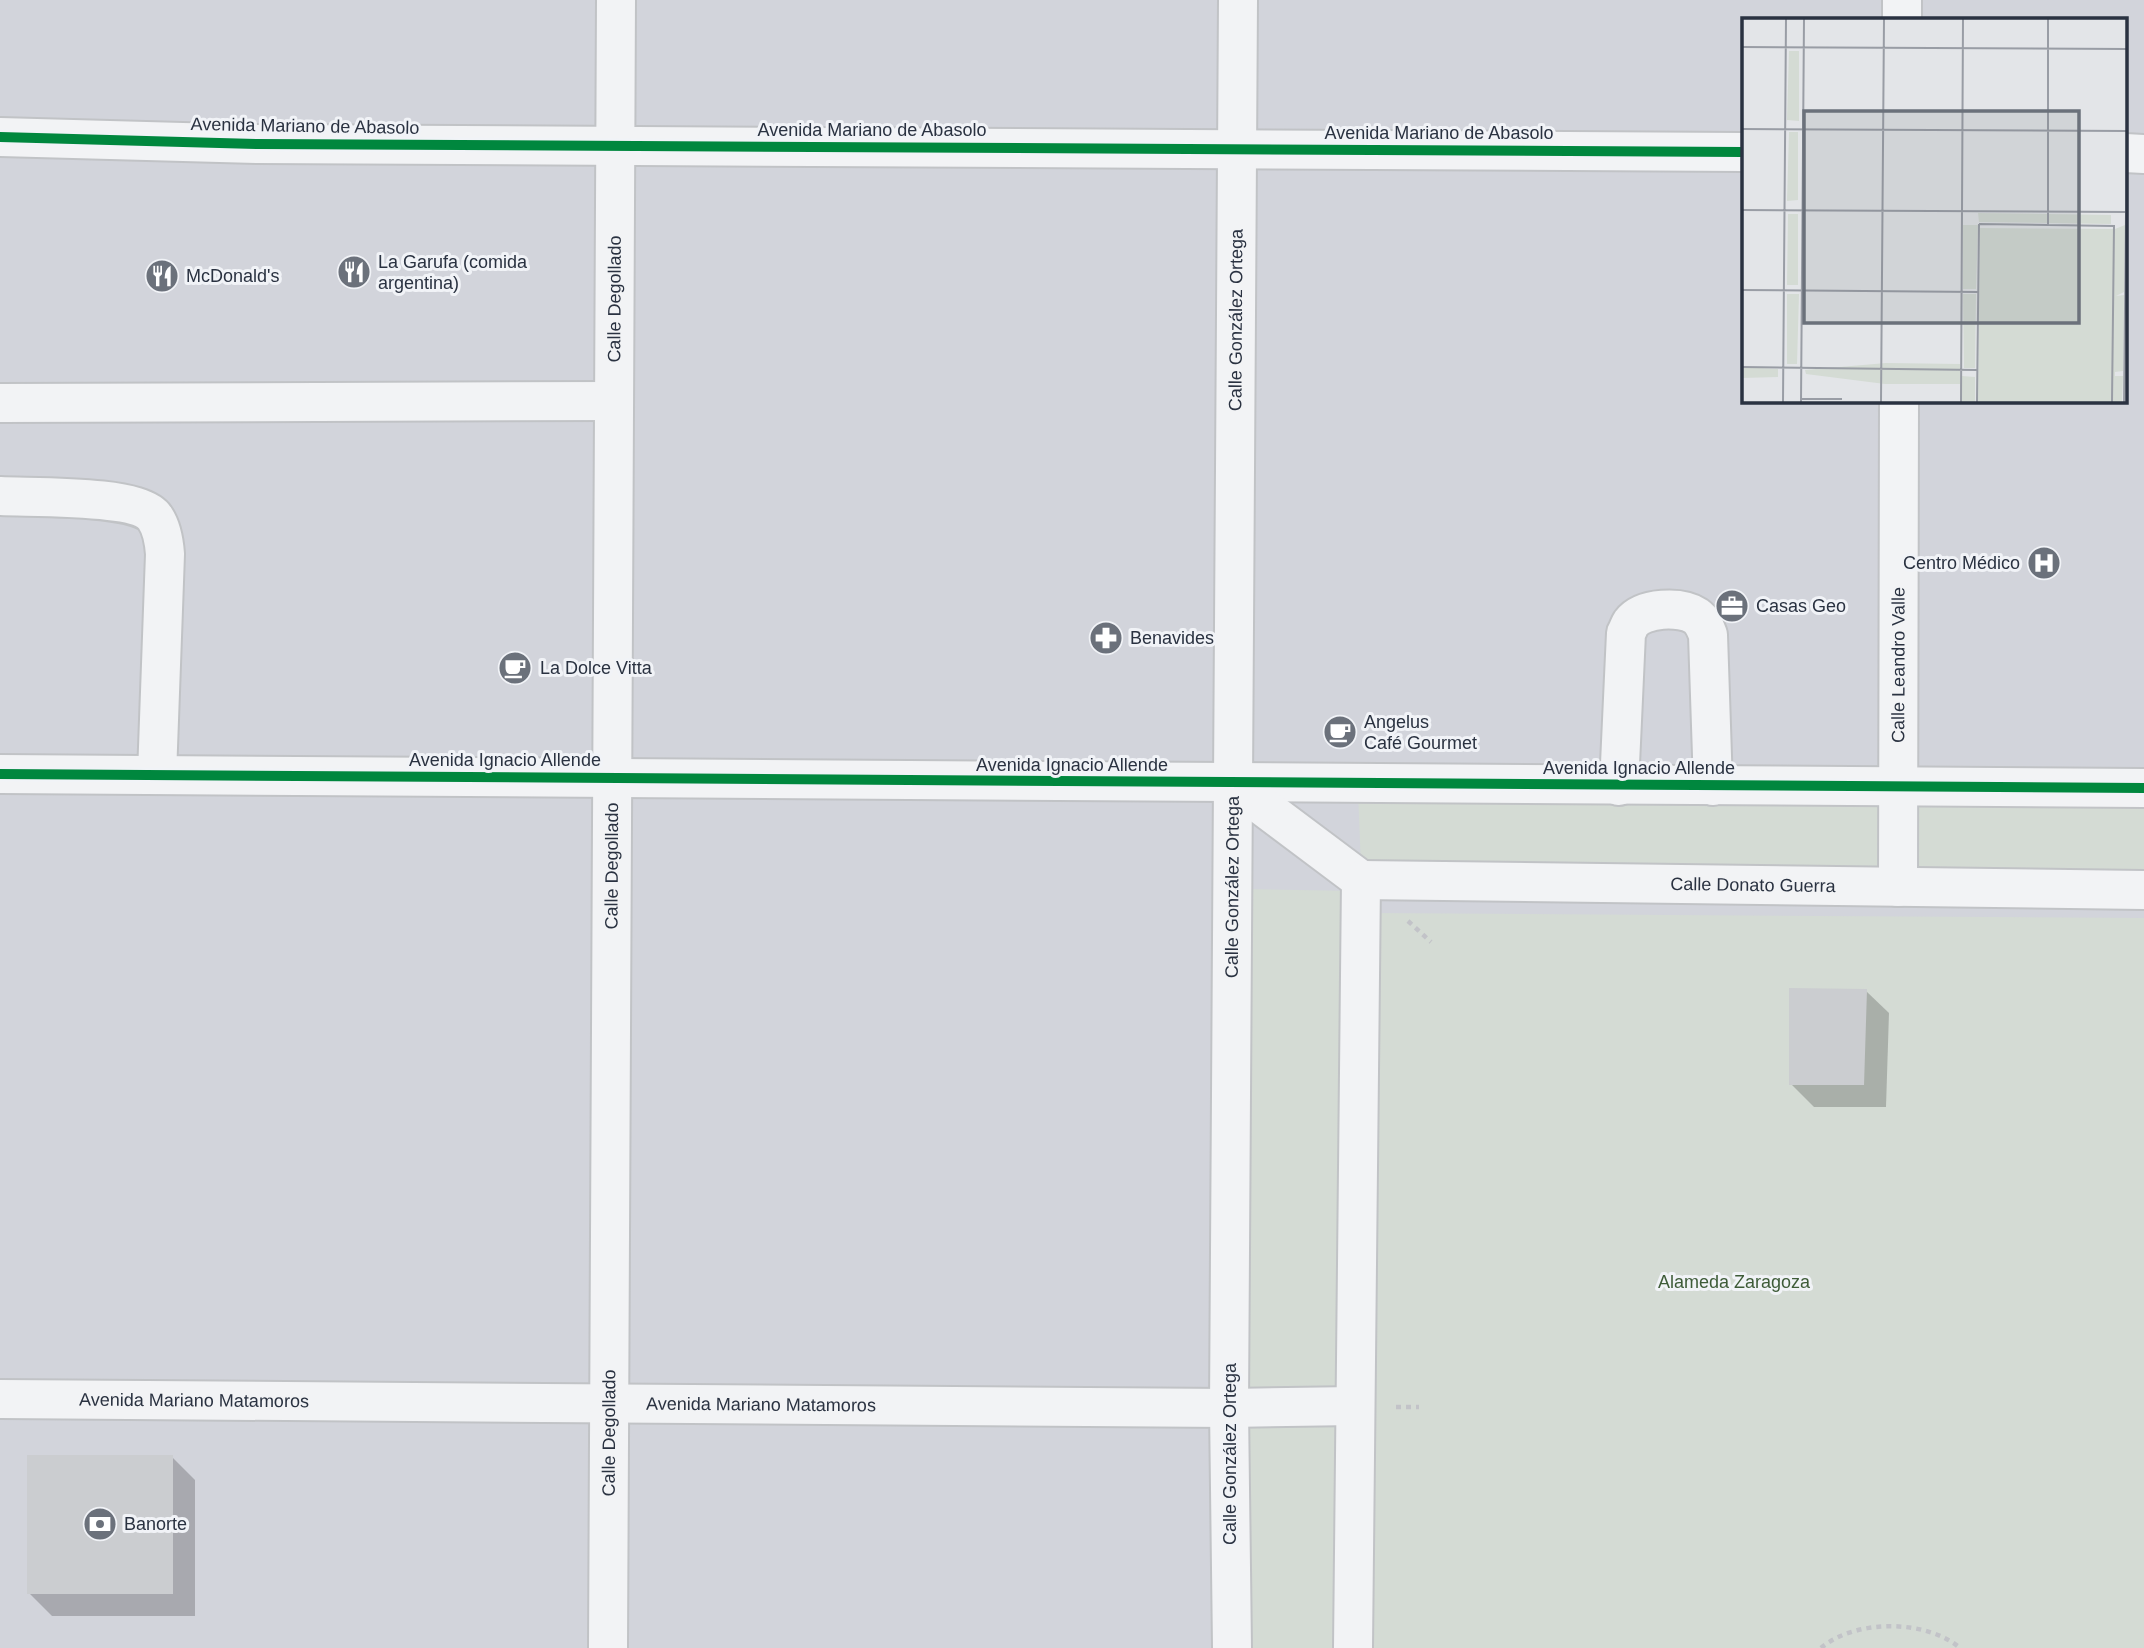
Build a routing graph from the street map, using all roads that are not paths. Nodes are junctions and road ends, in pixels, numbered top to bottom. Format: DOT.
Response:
graph roads {
  1 [pos="616,0"];
  2 [pos="1238,0"];
  3 [pos="1902,0"];
  4 [pos="1902,18"];
  5 [pos="0,137"];
  6 [pos="615,146"];
  7 [pos="1237,150"];
  8 [pos="1742,152"];
  9 [pos="2126,153"];
  10 [pos="2144,153"];
  11 [pos="614,401"];
  12 [pos="1899,402"];
  13 [pos="0,403"];
  14 [pos="0,496"];
  15 [pos="0,774"];
  16 [pos="157,775"];
  17 [pos="612,778"];
  18 [pos="1233,784"];
  19 [pos="1619,786"];
  20 [pos="1713,786"];
  21 [pos="1897,787"];
  22 [pos="2144,788"];
  23 [pos="1361,880"];
  24 [pos="1898,887"];
  25 [pos="2144,890"];
  26 [pos="0,1399"];
  27 [pos="609,1403"];
  28 [pos="1355,1406"];
  29 [pos="1230,1408"];
  30 [pos="608,1648"];
  31 [pos="1232,1648"];
  32 [pos="1353,1648"];
  1 -- 6 [label="street, Calle Degollado"];
  2 -- 7 [label="street, Calle González Ortega"];
  3 -- 4 [label="street"];
  5 -- 6 [label="street, Avenida Mariano de Abasolo"];
  6 -- 7 [label="street, Avenida Mariano de Abasolo"];
  6 -- 11 [label="street, Calle Degollado"];
  7 -- 8 [label="street, Avenida Mariano de Abasolo"];
  7 -- 18 [label="street, Calle González Ortega"];
  9 -- 10 [label="street"];
  11 -- 13 [label="street"];
  11 -- 17 [label="street, Calle Degollado"];
  12 -- 21 [label="street, Calle Leandro Valle"];
  14 -- 16 [label="street"];
  15 -- 16 [label="street, Avenida Ignacio Allende"];
  16 -- 17 [label="street, Avenida Ignacio Allende"];
  17 -- 18 [label="street, Avenida Ignacio Allende"];
  17 -- 27 [label="street, Calle Degollado"];
  18 -- 19 [label="street, Avenida Ignacio Allende"];
  18 -- 23 [label="street"];
  18 -- 29 [label="street, Calle González Ortega"];
  19 -- 20 [label="street, Avenida Ignacio Allende"];
  19 -- 20 [label="street"];
  20 -- 21 [label="street, Avenida Ignacio Allende"];
  21 -- 22 [label="street, Avenida Ignacio Allende"];
  21 -- 24 [label="street, Calle Leandro Valle"];
  23 -- 24 [label="street, Calle Donato Guerra"];
  23 -- 28 [label="street"];
  24 -- 25 [label="street, Calle Donato Guerra"];
  26 -- 27 [label="street, Avenida Mariano Matamoros"];
  27 -- 29 [label="street, Avenida Mariano Matamoros"];
  27 -- 30 [label="street, Calle Degollado"];
  28 -- 29 [label="street, Avenida Mariano Matamoros"];
  28 -- 32 [label="street"];
  29 -- 31 [label="street, Calle González Ortega"];
}
